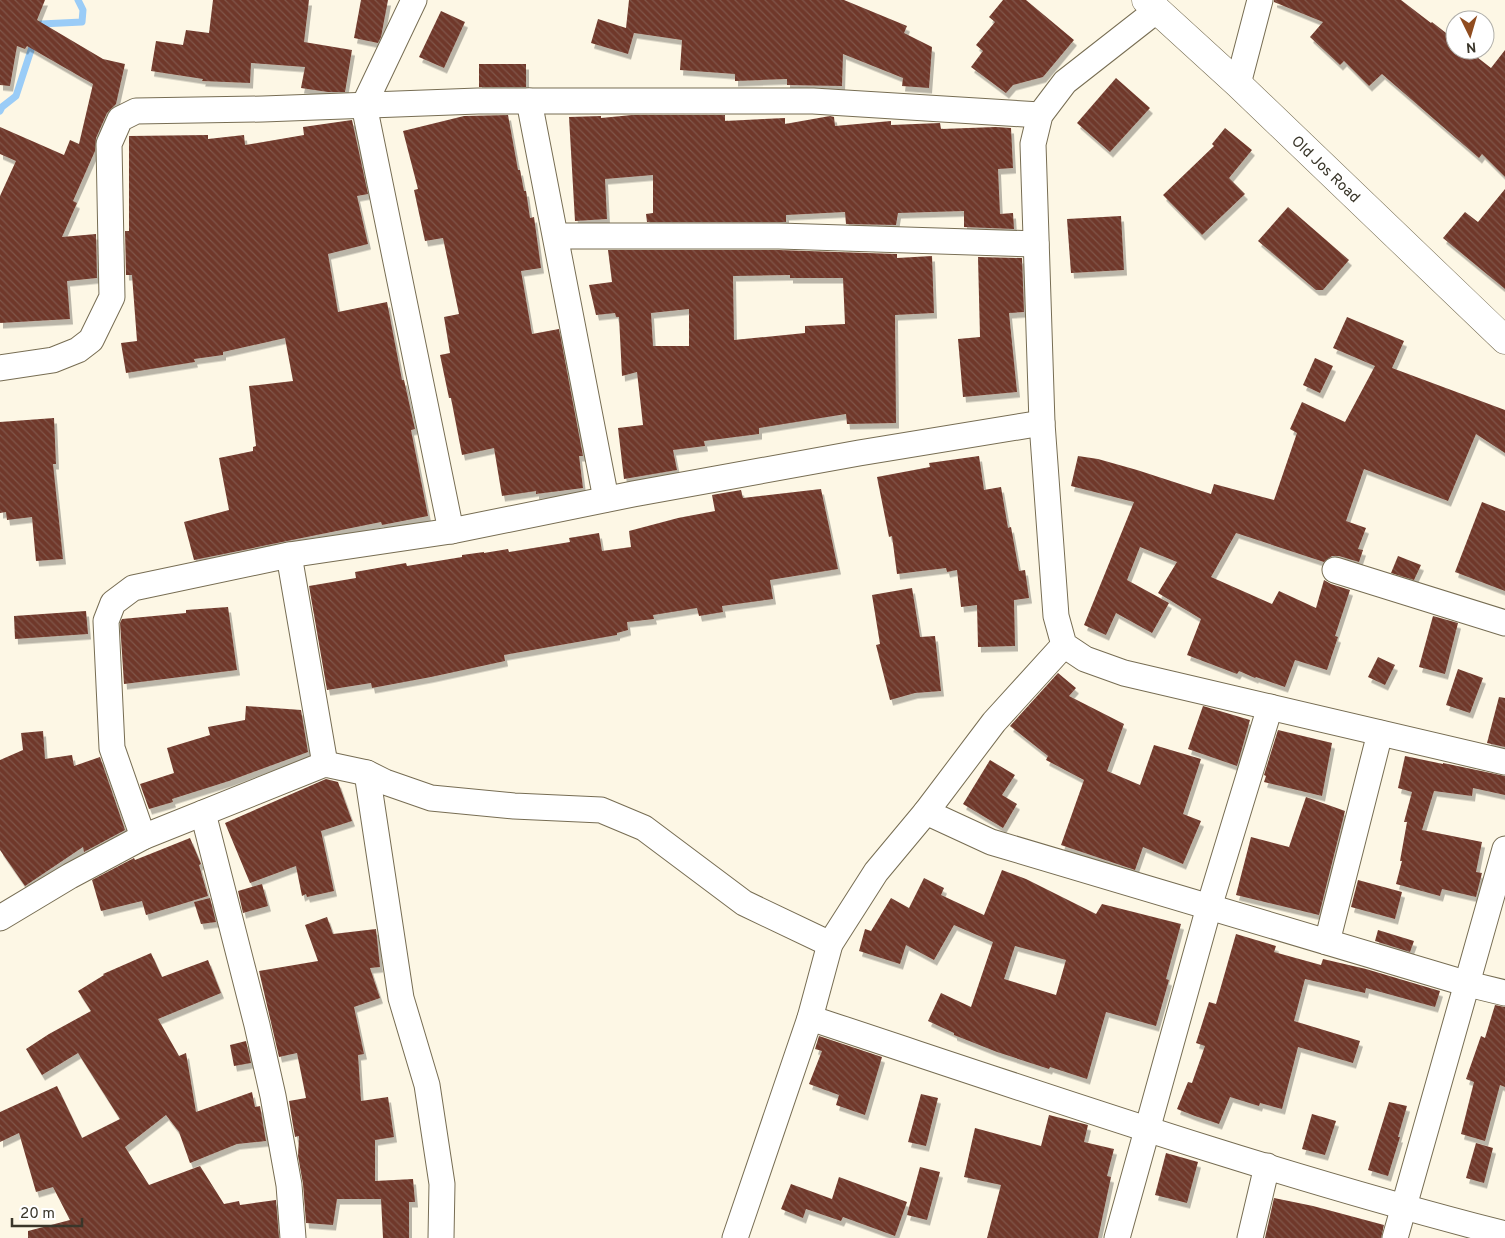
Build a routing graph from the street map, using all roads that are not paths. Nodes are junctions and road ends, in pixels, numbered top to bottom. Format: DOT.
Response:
graph roads {
  1 [pos="414,0"];
  2 [pos="1260,0"];
  3 [pos="1152,5"];
  4 [pos="1238,84"];
  5 [pos="529,101"];
  6 [pos="364,105"];
  7 [pos="1040,115"];
  8 [pos="556,236"];
  9 [pos="1036,244"];
  10 [pos="1505,340"];
  11 [pos="0,368"];
  12 [pos="1042,423"];
  13 [pos="606,499"];
  14 [pos="451,531"];
  15 [pos="289,555"];
  16 [pos="1335,570"];
  17 [pos="1505,623"];
  18 [pos="1064,645"];
  19 [pos="1270,707"];
  20 [pos="1380,733"];
  21 [pos="1505,762"];
  22 [pos="325,764"];
  23 [pos="367,774"];
  24 [pos="926,812"];
  25 [pos="203,814"];
  26 [pos="143,837"];
  27 [pos="1505,849"];
  28 [pos="1209,907"];
  29 [pos="0,918"];
  30 [pos="1327,942"];
  31 [pos="830,944"];
  32 [pos="1468,984"];
  33 [pos="1505,993"];
  34 [pos="810,1018"];
  35 [pos="1146,1130"];
  36 [pos="1266,1166"];
  37 [pos="1405,1208"];
  38 [pos="1505,1234"];
  39 [pos="740,1237"];
  40 [pos="293,1238"];
  41 [pos="441,1238"];
  42 [pos="1117,1238"];
  43 [pos="1250,1238"];
  44 [pos="1395,1238"];
  1 -- 6 [label="street"];
  2 -- 4 [label="street"];
  3 -- 4 [label="main road, Old Jos Road"];
  3 -- 7 [label="street"];
  4 -- 10 [label="main road, Old Jos Road"];
  5 -- 6 [label="street"];
  5 -- 7 [label="street"];
  5 -- 8 [label="street"];
  6 -- 11 [label="street"];
  6 -- 14 [label="street"];
  7 -- 9 [label="street"];
  8 -- 9 [label="street"];
  8 -- 13 [label="street"];
  9 -- 12 [label="street"];
  12 -- 13 [label="street"];
  12 -- 18 [label="street"];
  13 -- 14 [label="street"];
  14 -- 15 [label="street"];
  15 -- 22 [label="street"];
  15 -- 26 [label="street"];
  16 -- 17 [label="street"];
  18 -- 19 [label="street"];
  18 -- 24 [label="street"];
  19 -- 20 [label="street"];
  19 -- 28 [label="street"];
  20 -- 21 [label="street"];
  20 -- 30 [label="street"];
  22 -- 23 [label="street"];
  22 -- 25 [label="street"];
  23 -- 31 [label="street"];
  23 -- 41 [label="street"];
  24 -- 28 [label="street"];
  24 -- 31 [label="street"];
  25 -- 26 [label="street"];
  25 -- 40 [label="street"];
  26 -- 29 [label="street"];
  27 -- 32 [label="street"];
  28 -- 30 [label="street"];
  28 -- 35 [label="street"];
  30 -- 32 [label="street"];
  31 -- 34 [label="street"];
  32 -- 33 [label="street"];
  32 -- 37 [label="street"];
  34 -- 35 [label="street"];
  34 -- 39 [label="street"];
  35 -- 36 [label="street"];
  35 -- 42 [label="street"];
  36 -- 37 [label="street"];
  36 -- 43 [label="street"];
  37 -- 38 [label="street"];
  37 -- 44 [label="street"];
}
